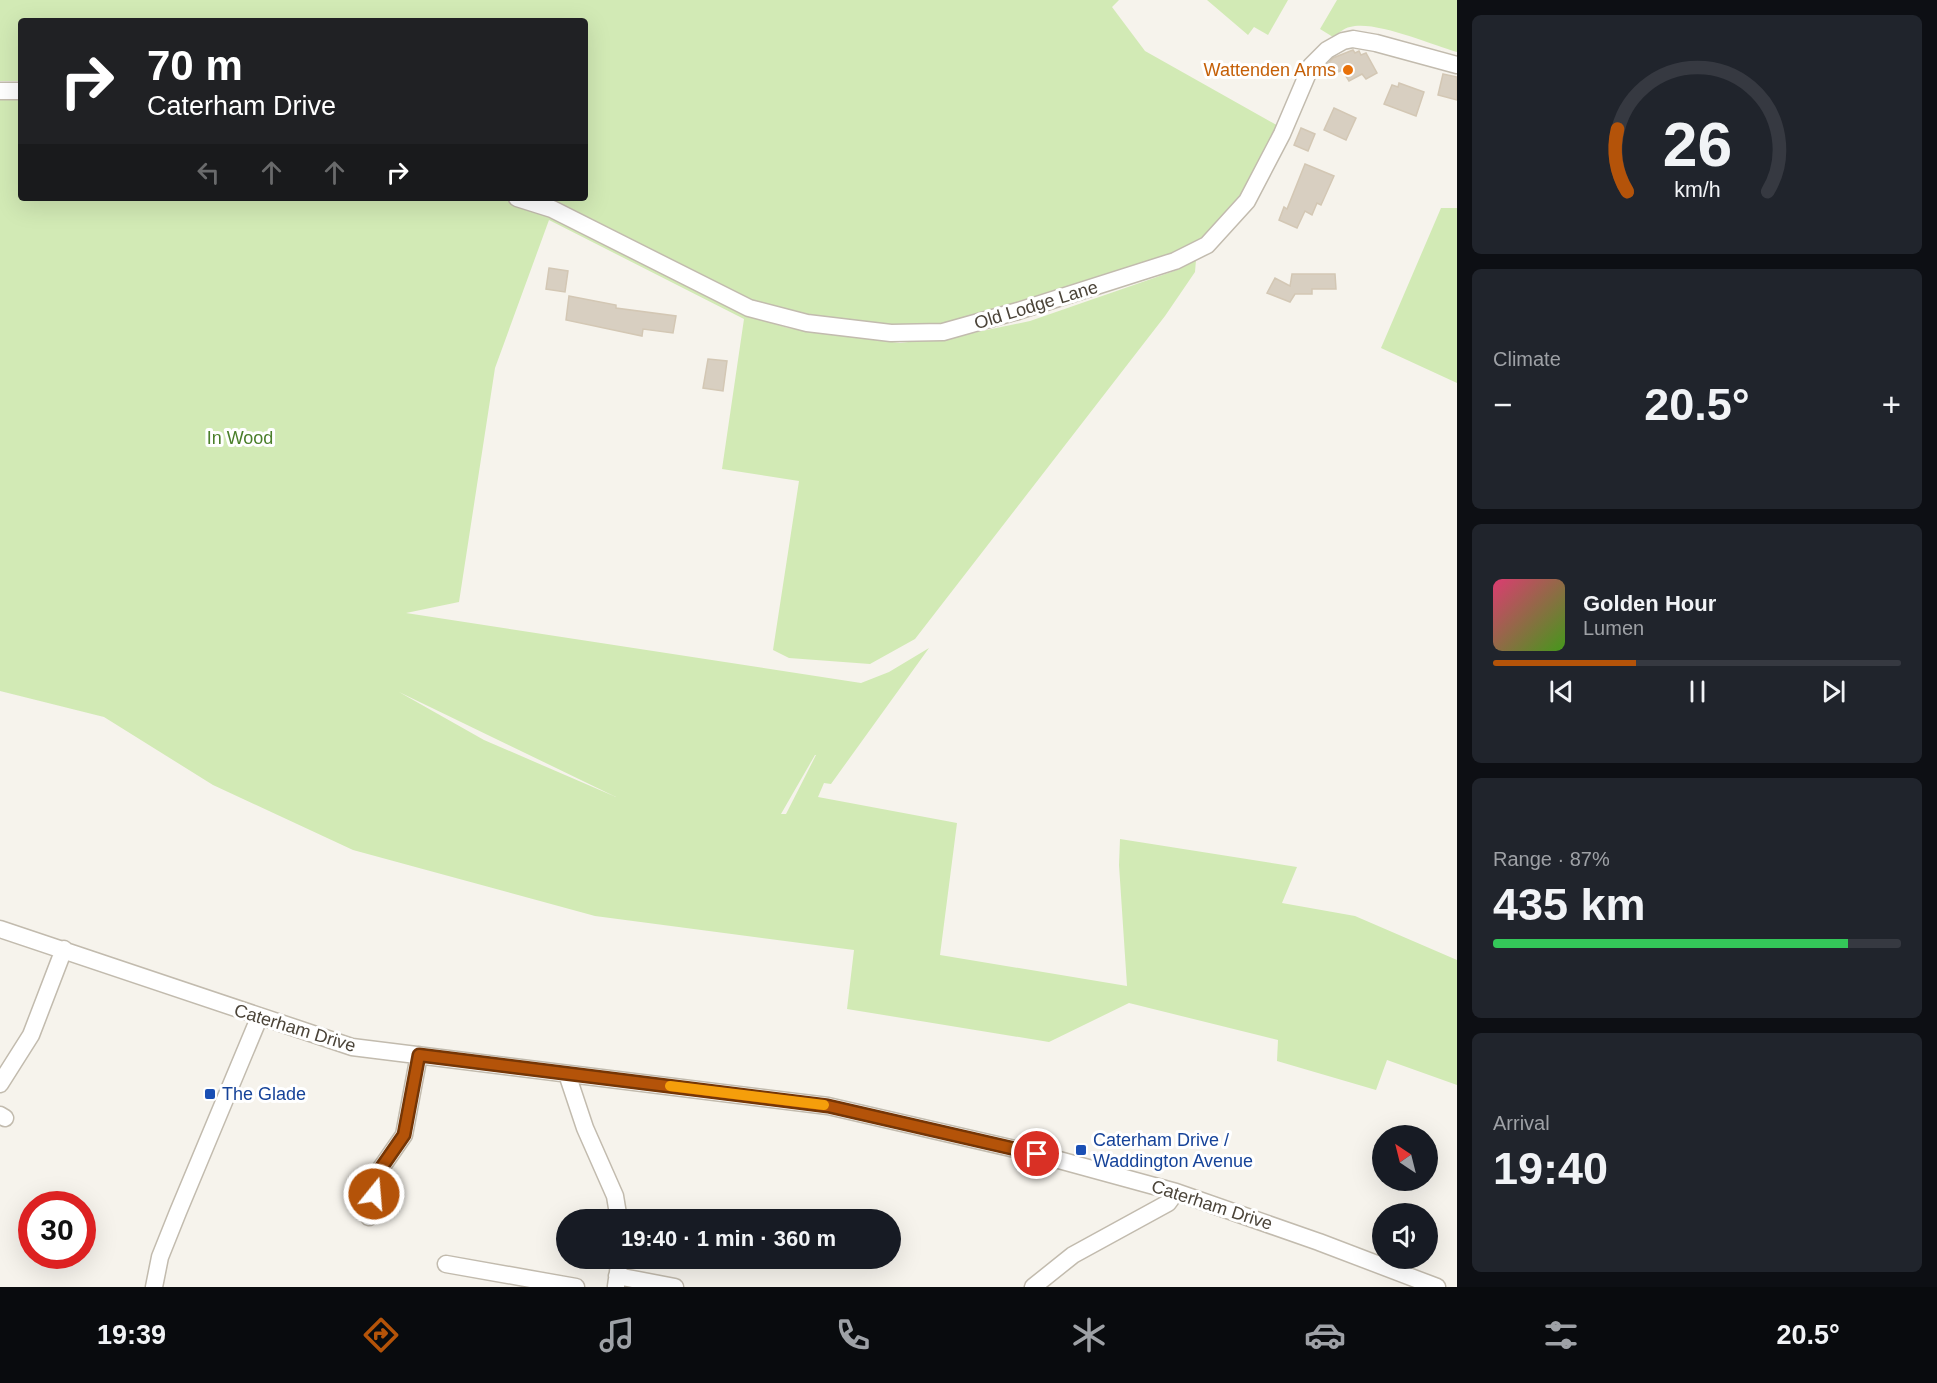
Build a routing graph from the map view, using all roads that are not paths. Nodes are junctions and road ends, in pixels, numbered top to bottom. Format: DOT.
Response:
graph roads {
  1 [pos="1457,65"];
  2 [pos="0,91"];
  3 [pos="18,91"];
  4 [pos="527,201"];
  5 [pos="0,929"];
  6 [pos="64,949"];
  7 [pos="259,1018"];
  8 [pos="419,1055"];
  9 [pos="567,1074"];
  10 [pos="0,1084"];
  11 [pos="1176,1192"];
  12 [pos="617,1209"];
  13 [pos="369,1217"];
  14 [pos="446,1264"];
  15 [pos="616,1281"];
  16 [pos="154,1287"];
  17 [pos="576,1287"];
  18 [pos="675,1287"];
  19 [pos="1033,1287"];
  20 [pos="1437,1287"];
  1 -- 4 [label="street, Old Lodge Lane"];
  2 -- 3 [label="street"];
  5 -- 6 [label="street, Caterham Drive"];
  6 -- 7 [label="street, Caterham Drive"];
  6 -- 10 [label="street"];
  7 -- 8 [label="street, Caterham Drive"];
  7 -- 16 [label="street"];
  8 -- 9 [label="street, Caterham Drive"];
  8 -- 13 [label="street"];
  9 -- 11 [label="street, Caterham Drive"];
  9 -- 12 [label="street"];
  11 -- 19 [label="street"];
  11 -- 20 [label="street, Caterham Drive"];
  14 -- 17 [label="street"];
  15 -- 18 [label="street"];
}
